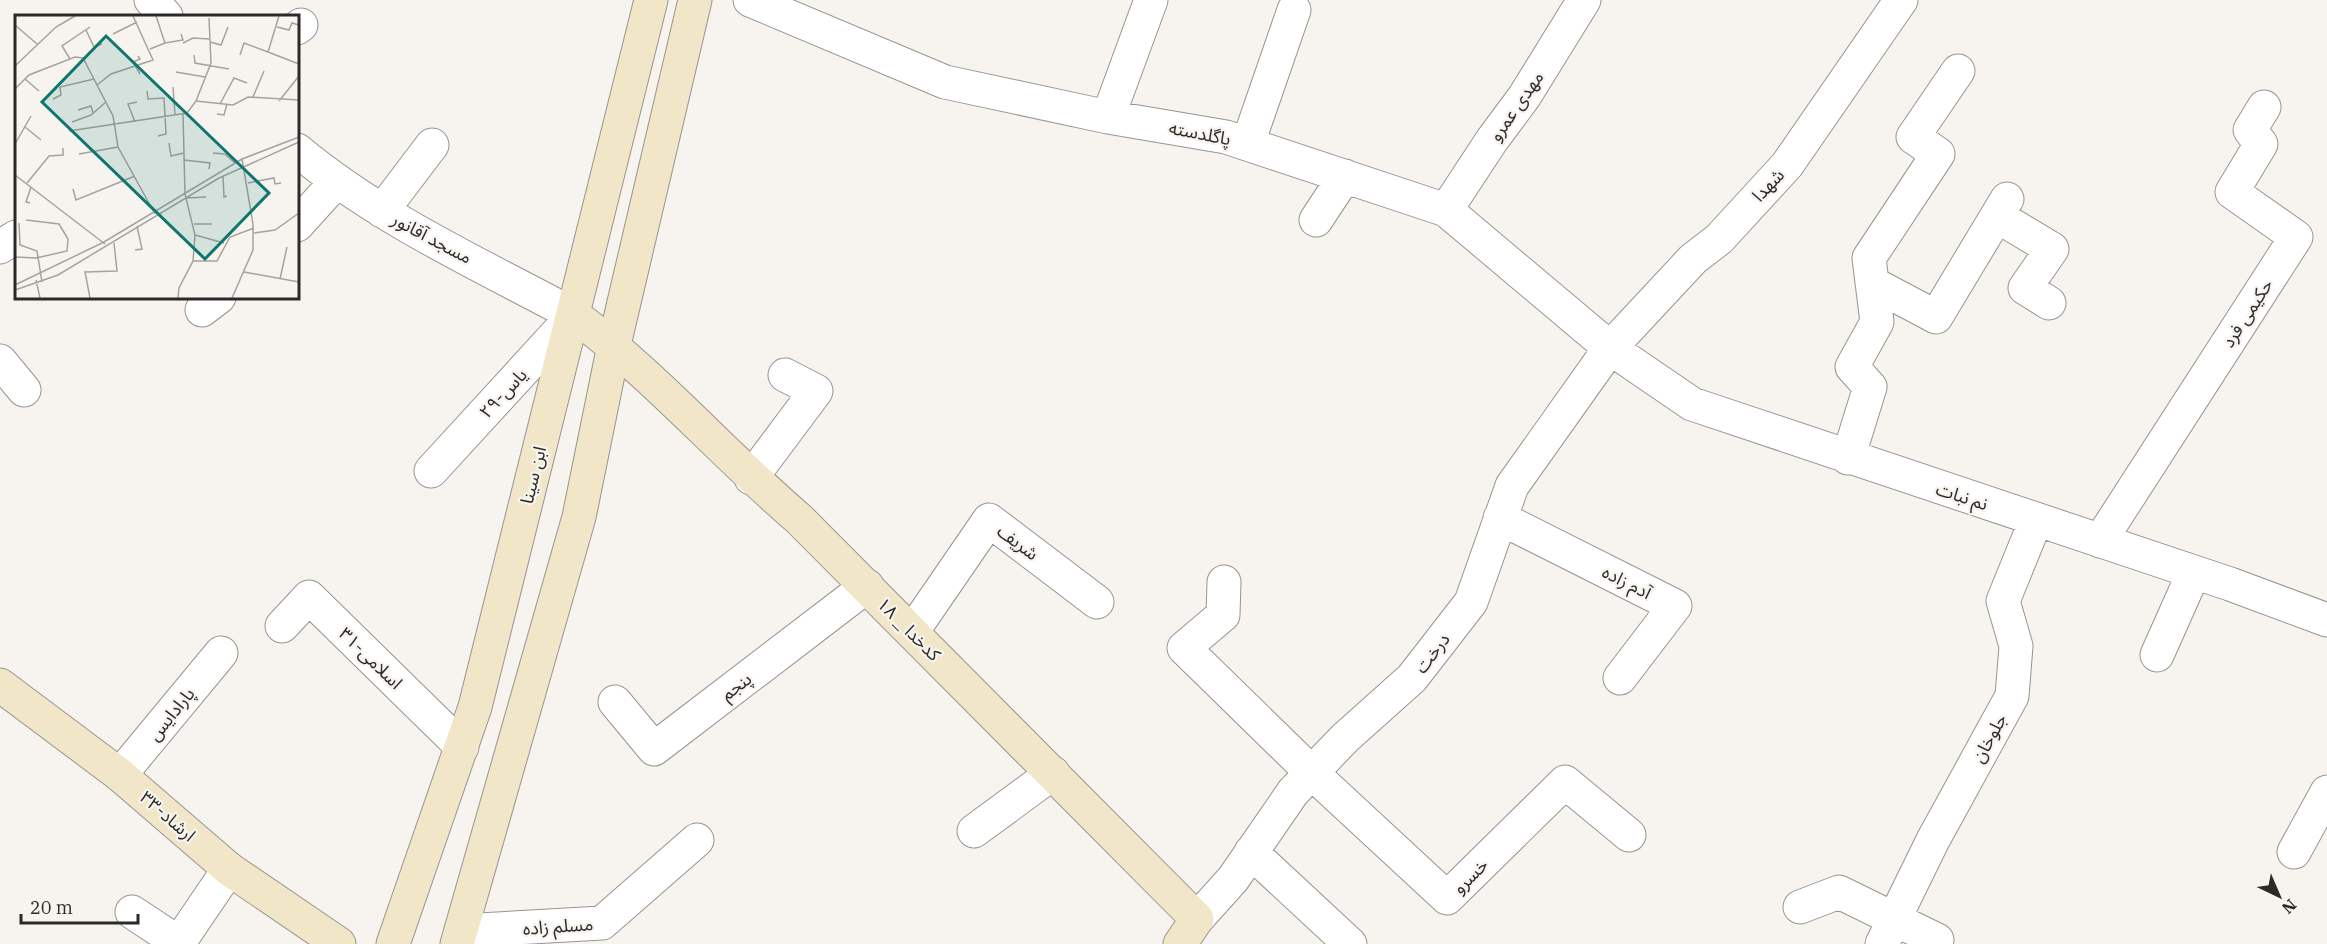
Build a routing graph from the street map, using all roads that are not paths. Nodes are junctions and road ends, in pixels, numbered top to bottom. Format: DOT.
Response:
graph roads {
  1 [pos="151,0"];
  2 [pos="651,0"];
  3 [pos="695,0"];
  4 [pos="750,0"];
  5 [pos="1151,0"];
  6 [pos="1584,0"];
  7 [pos="1901,0"];
  8 [pos="1294,10"];
  9 [pos="165,15"];
  10 [pos="1958,71"];
  11 [pos="2265,106"];
  12 [pos="1108,117"];
  13 [pos="1248,143"];
  14 [pos="432,145"];
  15 [pos="298,151"];
  16 [pos="1345,176"];
  17 [pos="336,182"];
  18 [pos="1446,210"];
  19 [pos="382,211"];
  20 [pos="1316,220"];
  21 [pos="298,224"];
  22 [pos="15,238"];
  23 [pos="0,247"];
  24 [pos="1872,283"];
  25 [pos="2049,303"];
  26 [pos="574,315"];
  27 [pos="614,345"];
  28 [pos="1610,348"];
  29 [pos="0,361"];
  30 [pos="785,375"];
  31 [pos="24,390"];
  32 [pos="1848,458"];
  33 [pos="431,471"];
  34 [pos="751,478"];
  35 [pos="1500,518"];
  36 [pos="2036,520"];
  37 [pos="2100,541"];
  38 [pos="2194,572"];
  39 [pos="1224,582"];
  40 [pos="867,586"];
  41 [pos="1097,602"];
  42 [pos="2327,620"];
  43 [pos="282,626"];
  44 [pos="912,632"];
  45 [pos="221,653"];
  46 [pos="2157,655"];
  47 [pos="1620,678"];
  48 [pos="0,685"];
  49 [pos="615,702"];
  50 [pos="462,747"];
  51 [pos="1053,773"];
  52 [pos="1312,773"];
  53 [pos="120,775"];
  54 [pos="2327,792"];
  55 [pos="974,831"];
  56 [pos="1629,835"];
  57 [pos="697,840"];
  58 [pos="1251,852"];
  59 [pos="2294,852"];
  60 [pos="229,869"];
  61 [pos="1800,907"];
  62 [pos="132,912"];
  63 [pos="1189,931"];
  64 [pos="1888,932"];
  65 [pos="459,938"];
  66 [pos="179,943"];
  67 [pos="339,944"];
  68 [pos="393,944"];
  69 [pos="1350,944"];
  70 [pos="1936,944"];
  1 -- 9 [label="street"];
  2 -- 26 [label="main road, ابن سینا"];
  3 -- 27 [label="main road"];
  4 -- 12 [label="street, پاگلدسته"];
  5 -- 12 [label="street"];
  6 -- 18 [label="street, مهدی عمرو"];
  7 -- 28 [label="street, شهدا"];
  8 -- 13 [label="street"];
  10 -- 24 [label="street"];
  11 -- 37 [label="street, حکیمی فرد"];
  12 -- 13 [label="street, پاگلدسته"];
  13 -- 16 [label="street, پاگلدسته"];
  14 -- 19 [label="street"];
  15 -- 17 [label="street, مسجد آقانور"];
  16 -- 18 [label="street, پاگلدسته"];
  16 -- 20 [label="street"];
  17 -- 19 [label="street, مسجد آقانور"];
  17 -- 21 [label="street"];
  18 -- 28 [label="street, پاگلدسته"];
  19 -- 26 [label="street, مسجد آقانور"];
  22 -- 23 [label="street"];
  24 -- 25 [label="street"];
  24 -- 32 [label="street"];
  26 -- 27 [label="main road, ۱۸ _ کدخدا"];
  26 -- 33 [label="street, ۲۹-یاس"];
  26 -- 50 [label="main road, ابن سینا"];
  27 -- 34 [label="main road, ۱۸ _ کدخدا"];
  27 -- 65 [label="main road"];
  28 -- 32 [label="street, نم نبات"];
  28 -- 35 [label="street, درخت"];
  29 -- 31 [label="street"];
  30 -- 34 [label="street"];
  32 -- 36 [label="street, نم نبات"];
  34 -- 40 [label="main road, ۱۸ _ کدخدا"];
  35 -- 47 [label="street, آدم زاده"];
  35 -- 52 [label="street, درخت"];
  36 -- 37 [label="street, نم نبات"];
  36 -- 64 [label="street, جلوخان"];
  37 -- 38 [label="street, نم نبات"];
  38 -- 42 [label="street, نم نبات"];
  38 -- 46 [label="street"];
  39 -- 52 [label="street"];
  40 -- 44 [label="main road, ۱۸ _ کدخدا"];
  40 -- 49 [label="street, پنجم"];
  41 -- 44 [label="street, شریف"];
  43 -- 50 [label="street, ۳۱-اسلامی"];
  44 -- 51 [label="main road, ۱۸ _ کدخدا"];
  45 -- 53 [label="street, پارادایس"];
  48 -- 53 [label="main road, ۳۳-ارشاد"];
  50 -- 68 [label="main road, ابن سینا"];
  51 -- 55 [label="street"];
  51 -- 63 [label="main road, ۱۸ _ کدخدا"];
  52 -- 56 [label="street, خسرو"];
  52 -- 58 [label="street, درخت"];
  53 -- 60 [label="main road, ۳۳-ارشاد"];
  54 -- 59 [label="street"];
  57 -- 65 [label="street, مسلم زاده"];
  58 -- 63 [label="street, درخت"];
  58 -- 69 [label="street"];
  60 -- 66 [label="street"];
  60 -- 67 [label="main road, ۳۳-ارشاد"];
  61 -- 64 [label="street"];
  62 -- 66 [label="street"];
  64 -- 70 [label="street"];
}
